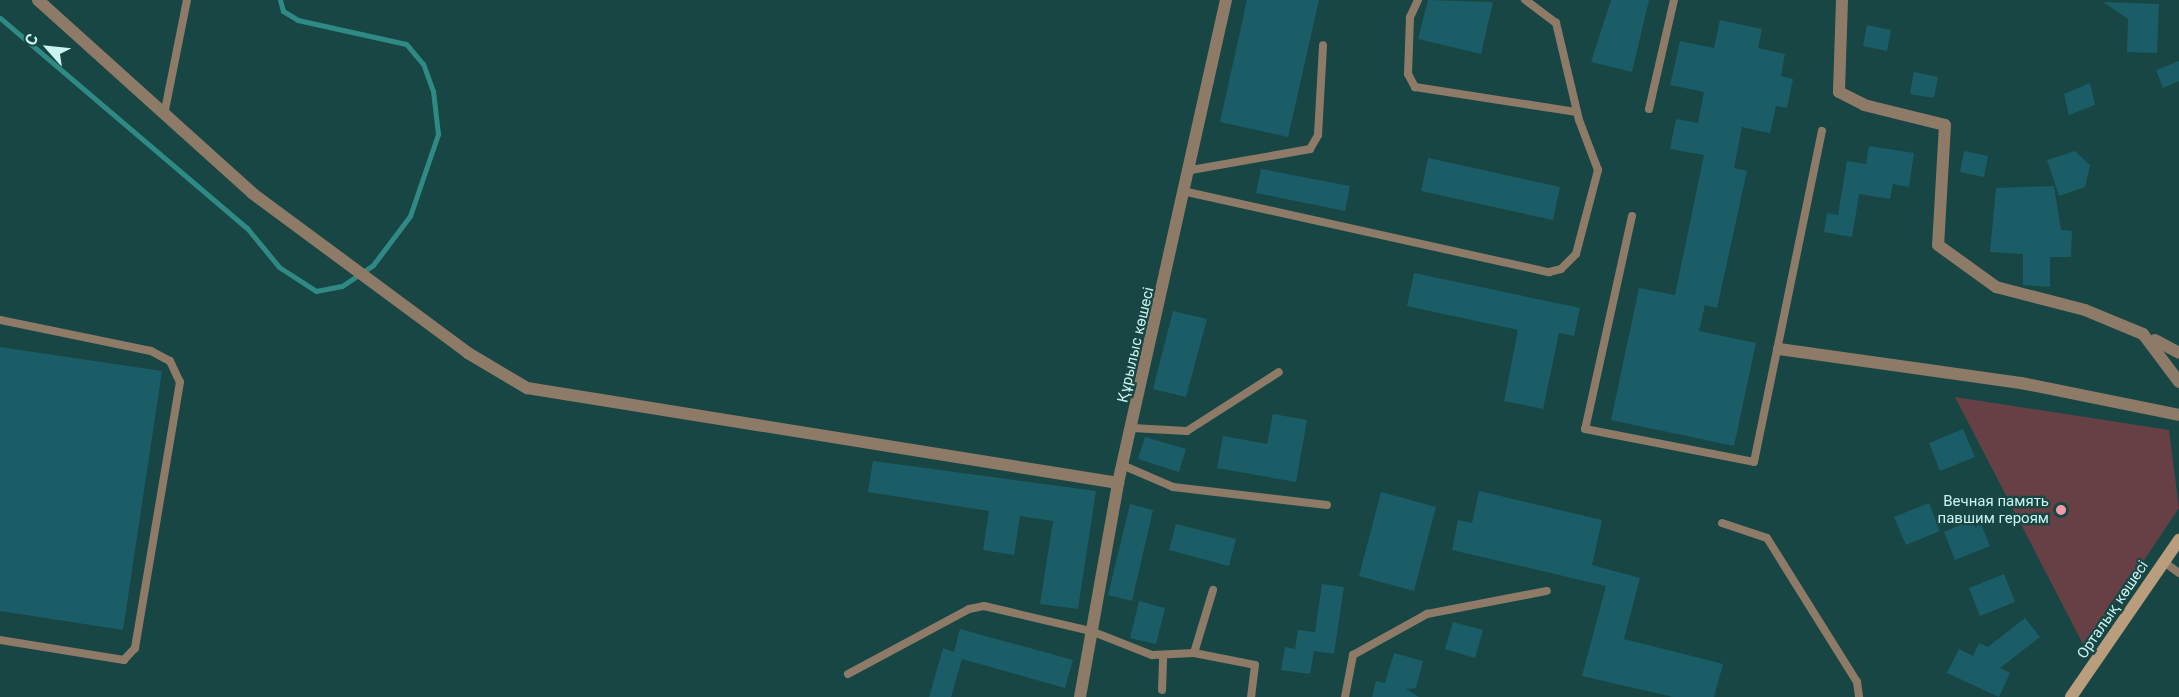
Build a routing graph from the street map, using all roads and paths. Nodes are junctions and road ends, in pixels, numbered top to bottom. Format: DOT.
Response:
graph roads {
  1 [pos="38,0"];
  2 [pos="187,0"];
  3 [pos="1226,0"];
  4 [pos="1418,0"];
  5 [pos="1525,0"];
  6 [pos="1674,0"];
  7 [pos="1842,0"];
  8 [pos="1323,45"];
  9 [pos="1649,109"];
  10 [pos="1577,112"];
  11 [pos="164,115"];
  12 [pos="1822,131"];
  13 [pos="1191,170"];
  14 [pos="1187,192"];
  15 [pos="1632,216"];
  16 [pos="0,320"];
  17 [pos="2143,334"];
  18 [pos="1779,349"];
  19 [pos="2179,353"];
  20 [pos="1279,372"];
  21 [pos="2179,382"];
  22 [pos="2179,415"];
  23 [pos="1132,428"];
  24 [pos="1122,465"];
  25 [pos="1118,483"];
  26 [pos="1327,505"];
  27 [pos="1722,523"];
  28 [pos="2179,540"];
  29 [pos="2164,562"];
  30 [pos="2179,573"];
  31 [pos="1213,591"];
  32 [pos="1547,591"];
  33 [pos="1091,631"];
  34 [pos="0,640"];
  35 [pos="1194,653"];
  36 [pos="1163,656"];
  37 [pos="848,674"];
  38 [pos="1162,690"];
  39 [pos="1080,697"];
  40 [pos="1251,697"];
  41 [pos="1345,697"];
  42 [pos="1859,697"];
  43 [pos="2071,697"];
  1 -- 11 [label="street"];
  2 -- 11 [label="lane"];
  3 -- 13 [label="street, Құрылыс көшесі"];
  4 -- 10 [label="lane"];
  5 -- 10 [label="lane"];
  6 -- 9 [label="lane"];
  7 -- 17 [label="street"];
  8 -- 13 [label="lane"];
  10 -- 14 [label="lane"];
  11 -- 25 [label="street"];
  12 -- 18 [label="lane"];
  13 -- 14 [label="street, Құрылыс көшесі"];
  14 -- 23 [label="street, Құрылыс көшесі"];
  15 -- 18 [label="lane"];
  16 -- 34 [label="lane"];
  17 -- 19 [label="street"];
  17 -- 21 [label="street"];
  18 -- 22 [label="street"];
  20 -- 23 [label="lane"];
  23 -- 24 [label="street, Құрылыс көшесі"];
  24 -- 25 [label="street, Құрылыс көшесі"];
  24 -- 26 [label="lane"];
  25 -- 33 [label="street, Құрылыс көшесі"];
  27 -- 42 [label="lane"];
  28 -- 29 [label="main road, Орталық көшесі"];
  29 -- 30 [label="lane"];
  29 -- 43 [label="main road, Орталық көшесі"];
  31 -- 35 [label="lane"];
  32 -- 41 [label="lane"];
  33 -- 36 [label="lane"];
  33 -- 37 [label="lane"];
  33 -- 39 [label="street, Құрылыс көшесі"];
  35 -- 36 [label="lane"];
  35 -- 40 [label="lane"];
  36 -- 38 [label="lane"];
}
